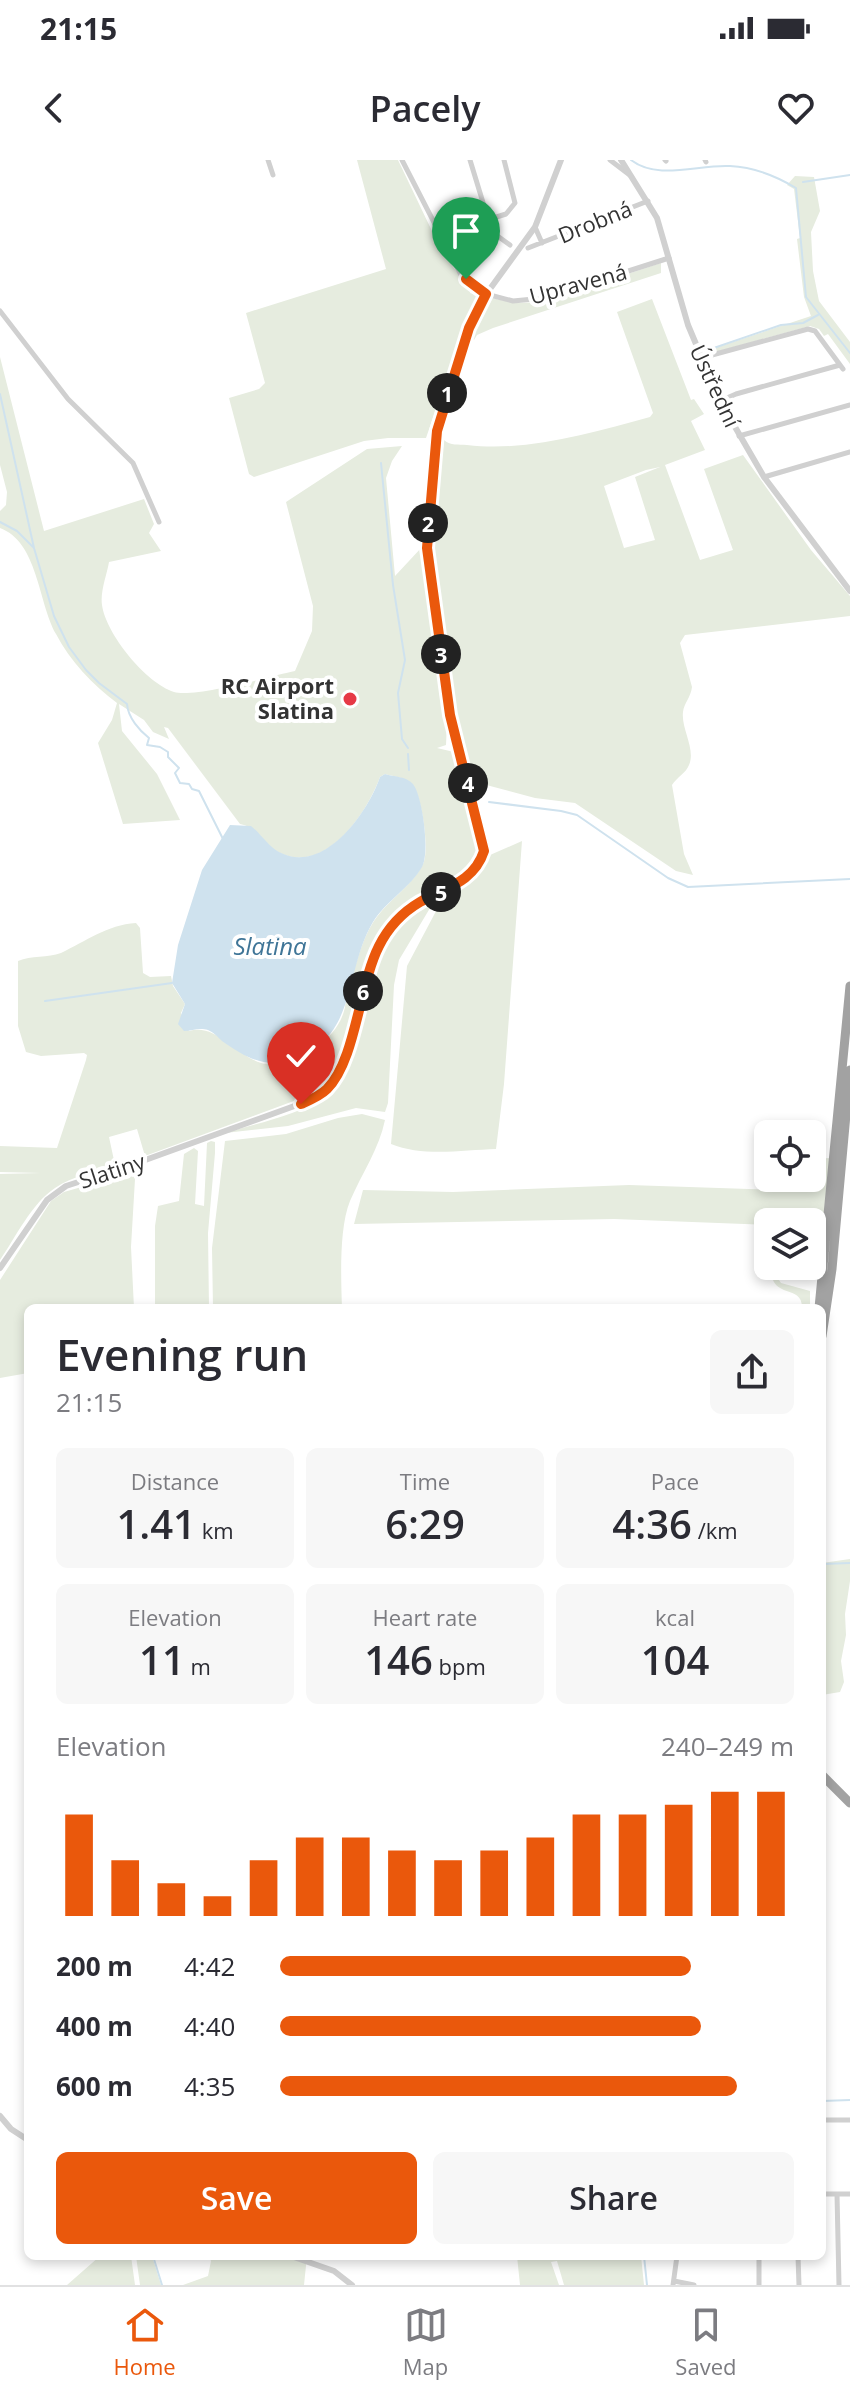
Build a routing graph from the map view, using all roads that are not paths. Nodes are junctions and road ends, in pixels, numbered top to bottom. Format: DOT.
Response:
graph roads {
  1 [pos="268,160"];
  2 [pos="402,160"];
  3 [pos="470,160"];
  4 [pos="504,160"];
  5 [pos="561,160"];
  6 [pos="610,160"];
  7 [pos="621,160"];
  8 [pos="273,175"];
  9 [pos="632,177"];
  10 [pos="649,201"];
  11 [pos="487,220"];
  12 [pos="535,227"];
  13 [pos="542,243"];
  14 [pos="510,245"];
  15 [pos="528,248"];
  16 [pos="669,258"];
  17 [pos="486,294"];
  18 [pos="0,311"];
  19 [pos="701,358"];
  20 [pos="720,401"];
  21 [pos="850,405"];
  22 [pos="739,436"];
  23 [pos="850,452"];
  24 [pos="764,477"];
  25 [pos="159,522"];
  26 [pos="850,591"];
  27 [pos="850,986"];
  28 [pos="850,1070"];
  29 [pos="0,1268"];
  30 [pos="819,1304"];
  31 [pos="826,1309"];
  32 [pos="826,1779"];
  33 [pos="826,1787"];
  34 [pos="850,1803"];
  35 [pos="850,1811"];
  36 [pos="0,2116"];
  37 [pos="826,2120"];
  38 [pos="850,2120"];
  39 [pos="24,2137"];
  40 [pos="826,2194"];
  41 [pos="837,2194"];
  42 [pos="850,2194"];
  43 [pos="302,2260"];
  44 [pos="677,2260"];
  45 [pos="759,2260"];
  46 [pos="798,2260"];
  47 [pos="674,2283"];
  48 [pos="352,2285"];
  49 [pos="694,2285"];
  50 [pos="759,2285"];
  51 [pos="799,2285"];
  52 [pos="839,2285"];
  1 -- 8 [label="street"];
  2 -- 17 [label="street"];
  3 -- 11 [label="street"];
  4 -- 11 [label="street"];
  5 -- 12 [label="street"];
  6 -- 9 [label="street"];
  7 -- 9 [label="street, Ústřední"];
  9 -- 10 [label="street, Ústřední"];
  10 -- 13 [label="street, Drobná"];
  10 -- 16 [label="street, Ústřední"];
  11 -- 14 [label="street"];
  12 -- 13 [label="street, Drobná"];
  12 -- 17 [label="street"];
  13 -- 15 [label="street, Drobná"];
  16 -- 17 [label="street, Upravená"];
  16 -- 19 [label="street, Ústřední"];
  17 -- 29 [label="street, Slatiny"];
  18 -- 25 [label="street"];
  19 -- 20 [label="street, Ústřední"];
  19 -- 20 [label="street"];
  20 -- 22 [label="street, Ústřední"];
  21 -- 22 [label="street"];
  22 -- 24 [label="street, Ústřední"];
  23 -- 24 [label="street"];
  24 -- 26 [label="street, Ústřední"];
  27 -- 30 [label="highway"];
  28 -- 31 [label="highway"];
  32 -- 34 [label="highway"];
  33 -- 35 [label="highway"];
  36 -- 39 [label="street"];
  37 -- 38 [label="street"];
  40 -- 41 [label="street"];
  41 -- 42 [label="street"];
  41 -- 52 [label="street"];
  43 -- 48 [label="street"];
  44 -- 47 [label="street"];
  45 -- 50 [label="street"];
  46 -- 51 [label="street"];
  47 -- 49 [label="street"];
}
